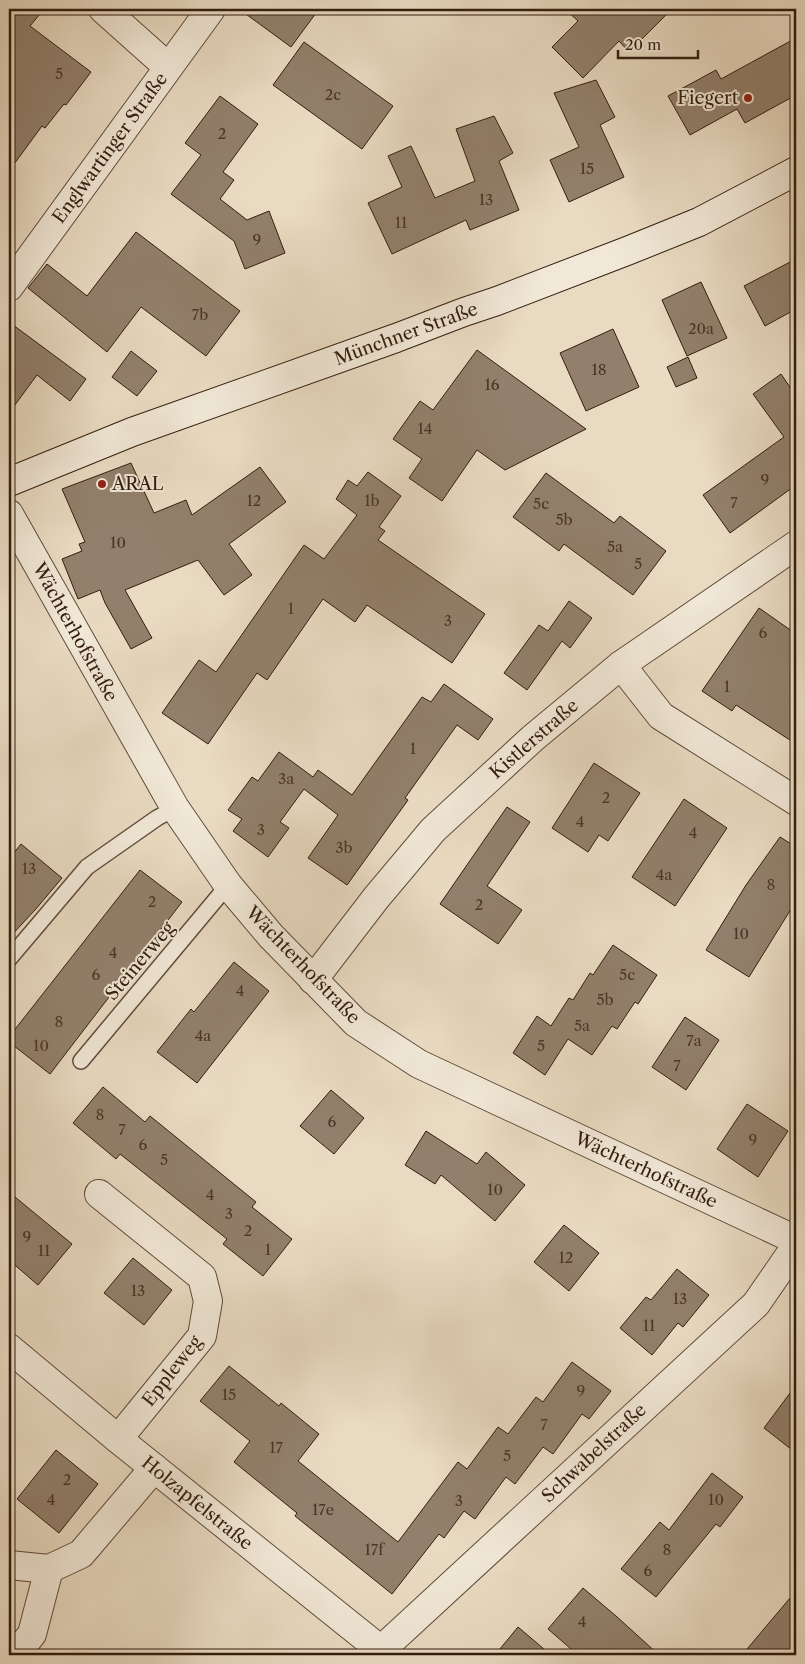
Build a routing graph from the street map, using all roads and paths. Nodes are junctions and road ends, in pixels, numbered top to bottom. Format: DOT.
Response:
graph roads {
  1 [pos="102,9"];
  2 [pos="211,9"];
  3 [pos="168,67"];
  4 [pos="796,171"];
  5 [pos="9,287"];
  6 [pos="9,482"];
  7 [pos="9,514"];
  8 [pos="796,544"];
  9 [pos="621,664"];
  10 [pos="796,801"];
  11 [pos="175,808"];
  12 [pos="228,885"];
  13 [pos="9,959"];
  14 [pos="313,980"];
  15 [pos="81,1061"];
  16 [pos="99,1194"];
  17 [pos="796,1240"];
  18 [pos="796,1246"];
  19 [pos="9,1348"];
  20 [pos="118,1439"];
  21 [pos="154,1468"];
  22 [pos="9,1565"];
  23 [pos="49,1569"];
  24 [pos="384,1653"];
  25 [pos="16,1655"];
  1 -- 3 [label="street"];
  2 -- 3 [label="street, Englwartinger Straße"];
  3 -- 5 [label="street, Englwartinger Straße"];
  4 -- 6 [label="street, Münchner Straße"];
  7 -- 11 [label="street, Wächterhofstraße"];
  8 -- 9 [label="street, Kistlerstraße"];
  9 -- 10 [label="street"];
  9 -- 14 [label="street, Kistlerstraße"];
  11 -- 12 [label="street, Wächterhofstraße"];
  11 -- 13 [label="lane"];
  12 -- 14 [label="street, Wächterhofstraße"];
  12 -- 15 [label="lane, Steinerweg"];
  14 -- 17 [label="street, Wächterhofstraße"];
  16 -- 20 [label="street, Eppleweg"];
  18 -- 24 [label="street, Schwabelstraße"];
  19 -- 20 [label="street, Holzapfelstraße"];
  20 -- 21 [label="street, Holzapfelstraße"];
  21 -- 23 [label="street"];
  21 -- 24 [label="street, Holzapfelstraße"];
  22 -- 23 [label="street"];
  23 -- 25 [label="street"];
}
